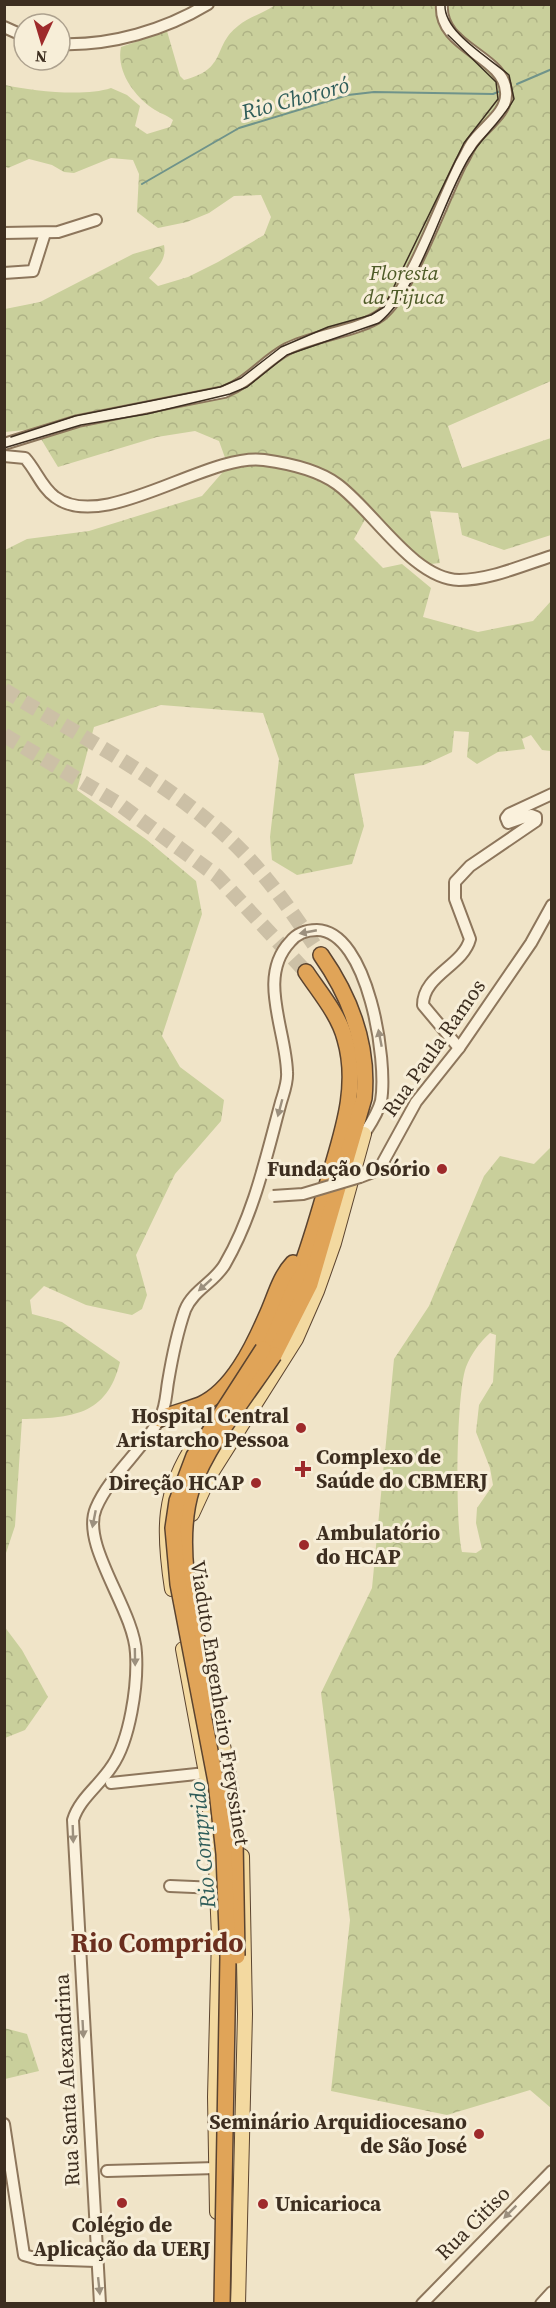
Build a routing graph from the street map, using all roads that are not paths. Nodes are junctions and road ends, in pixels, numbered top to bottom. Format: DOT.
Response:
graph roads {
  1 [pos="208,4"];
  2 [pos="442,4"];
  3 [pos="72,45"];
  4 [pos="96,220"];
  5 [pos="4,233"];
  6 [pos="45,233"];
  7 [pos="4,273"];
  8 [pos="4,444"];
  9 [pos="4,456"];
  10 [pos="552,556"];
  11 [pos="552,794"];
  12 [pos="552,905"];
  13 [pos="321,955"];
  14 [pos="306,972"];
  15 [pos="351,1007"];
  16 [pos="459,1048"];
  17 [pos="350,1086"];
  18 [pos="364,1134"];
  19 [pos="257,1195"];
  20 [pos="293,1263"];
  21 [pos="269,1352"];
  22 [pos="248,1367"];
  23 [pos="269,1380"];
  24 [pos="160,1419"];
  25 [pos="227,1770"];
  26 [pos="206,1773"];
  27 [pos="111,1783"];
  28 [pos="170,1886"];
  29 [pos="217,1888"];
  30 [pos="215,2097"];
  31 [pos="242,2097"];
  32 [pos="4,2124"];
  33 [pos="216,2168"];
  34 [pos="107,2171"];
  35 [pos="552,2171"];
  36 [pos="96,2261"];
  37 [pos="552,2292"];
  38 [pos="100,2304"];
  39 [pos="215,2304"];
  40 [pos="222,2304"];
  41 [pos="232,2304"];
  42 [pos="238,2304"];
  43 [pos="422,2304"];
  44 [pos="541,2304"];
  1 -- 3 [label="street"];
  2 -- 8 [label="street"];
  4 -- 6 [label="street"];
  5 -- 6 [label="street"];
  6 -- 7 [label="street"];
  9 -- 10 [label="street"];
  11 -- 16 [label="street"];
  12 -- 16 [label="street, Rua Paula Ramos"];
  13 -- 15 [label="highway"];
  14 -- 17 [label="highway"];
  15 -- 18 [label="highway"];
  15 -- 21 [label="highway"];
  16 -- 19 [label="street, Rua Paula Ramos, bridge"];
  17 -- 20 [label="highway"];
  17 -- 21 [label="highway"];
  18 -- 19 [label="street, Rua Santa Alexandrina, one-way"];
  18 -- 23 [label="main road"];
  19 -- 24 [label="street, Rua Santa Alexandrina, one-way"];
  20 -- 22 [label="highway"];
  20 -- 24 [label="highway"];
  21 -- 40 [label="highway, Viaduto Engenheiro Freyssinet, bridge"];
  21 -- 41 [label="highway, Viaduto Engenheiro Freyssinet, bridge"];
  22 -- 23 [label="main road, bridge"];
  22 -- 26 [label="main road"];
  23 -- 25 [label="main road"];
  24 -- 36 [label="street, Rua Santa Alexandrina, one-way"];
  25 -- 26 [label="main road"];
  25 -- 31 [label="main road"];
  26 -- 27 [label="street"];
  26 -- 29 [label="main road"];
  28 -- 29 [label="street"];
  29 -- 30 [label="main road"];
  30 -- 31 [label="main road"];
  30 -- 33 [label="main road"];
  31 -- 42 [label="main road"];
  32 -- 36 [label="street"];
  33 -- 34 [label="street"];
  33 -- 39 [label="main road"];
  35 -- 43 [label="street, Rua Citiso, one-way"];
  36 -- 38 [label="street, Rua Santa Alexandrina, one-way"];
  37 -- 44 [label="street"];
}
